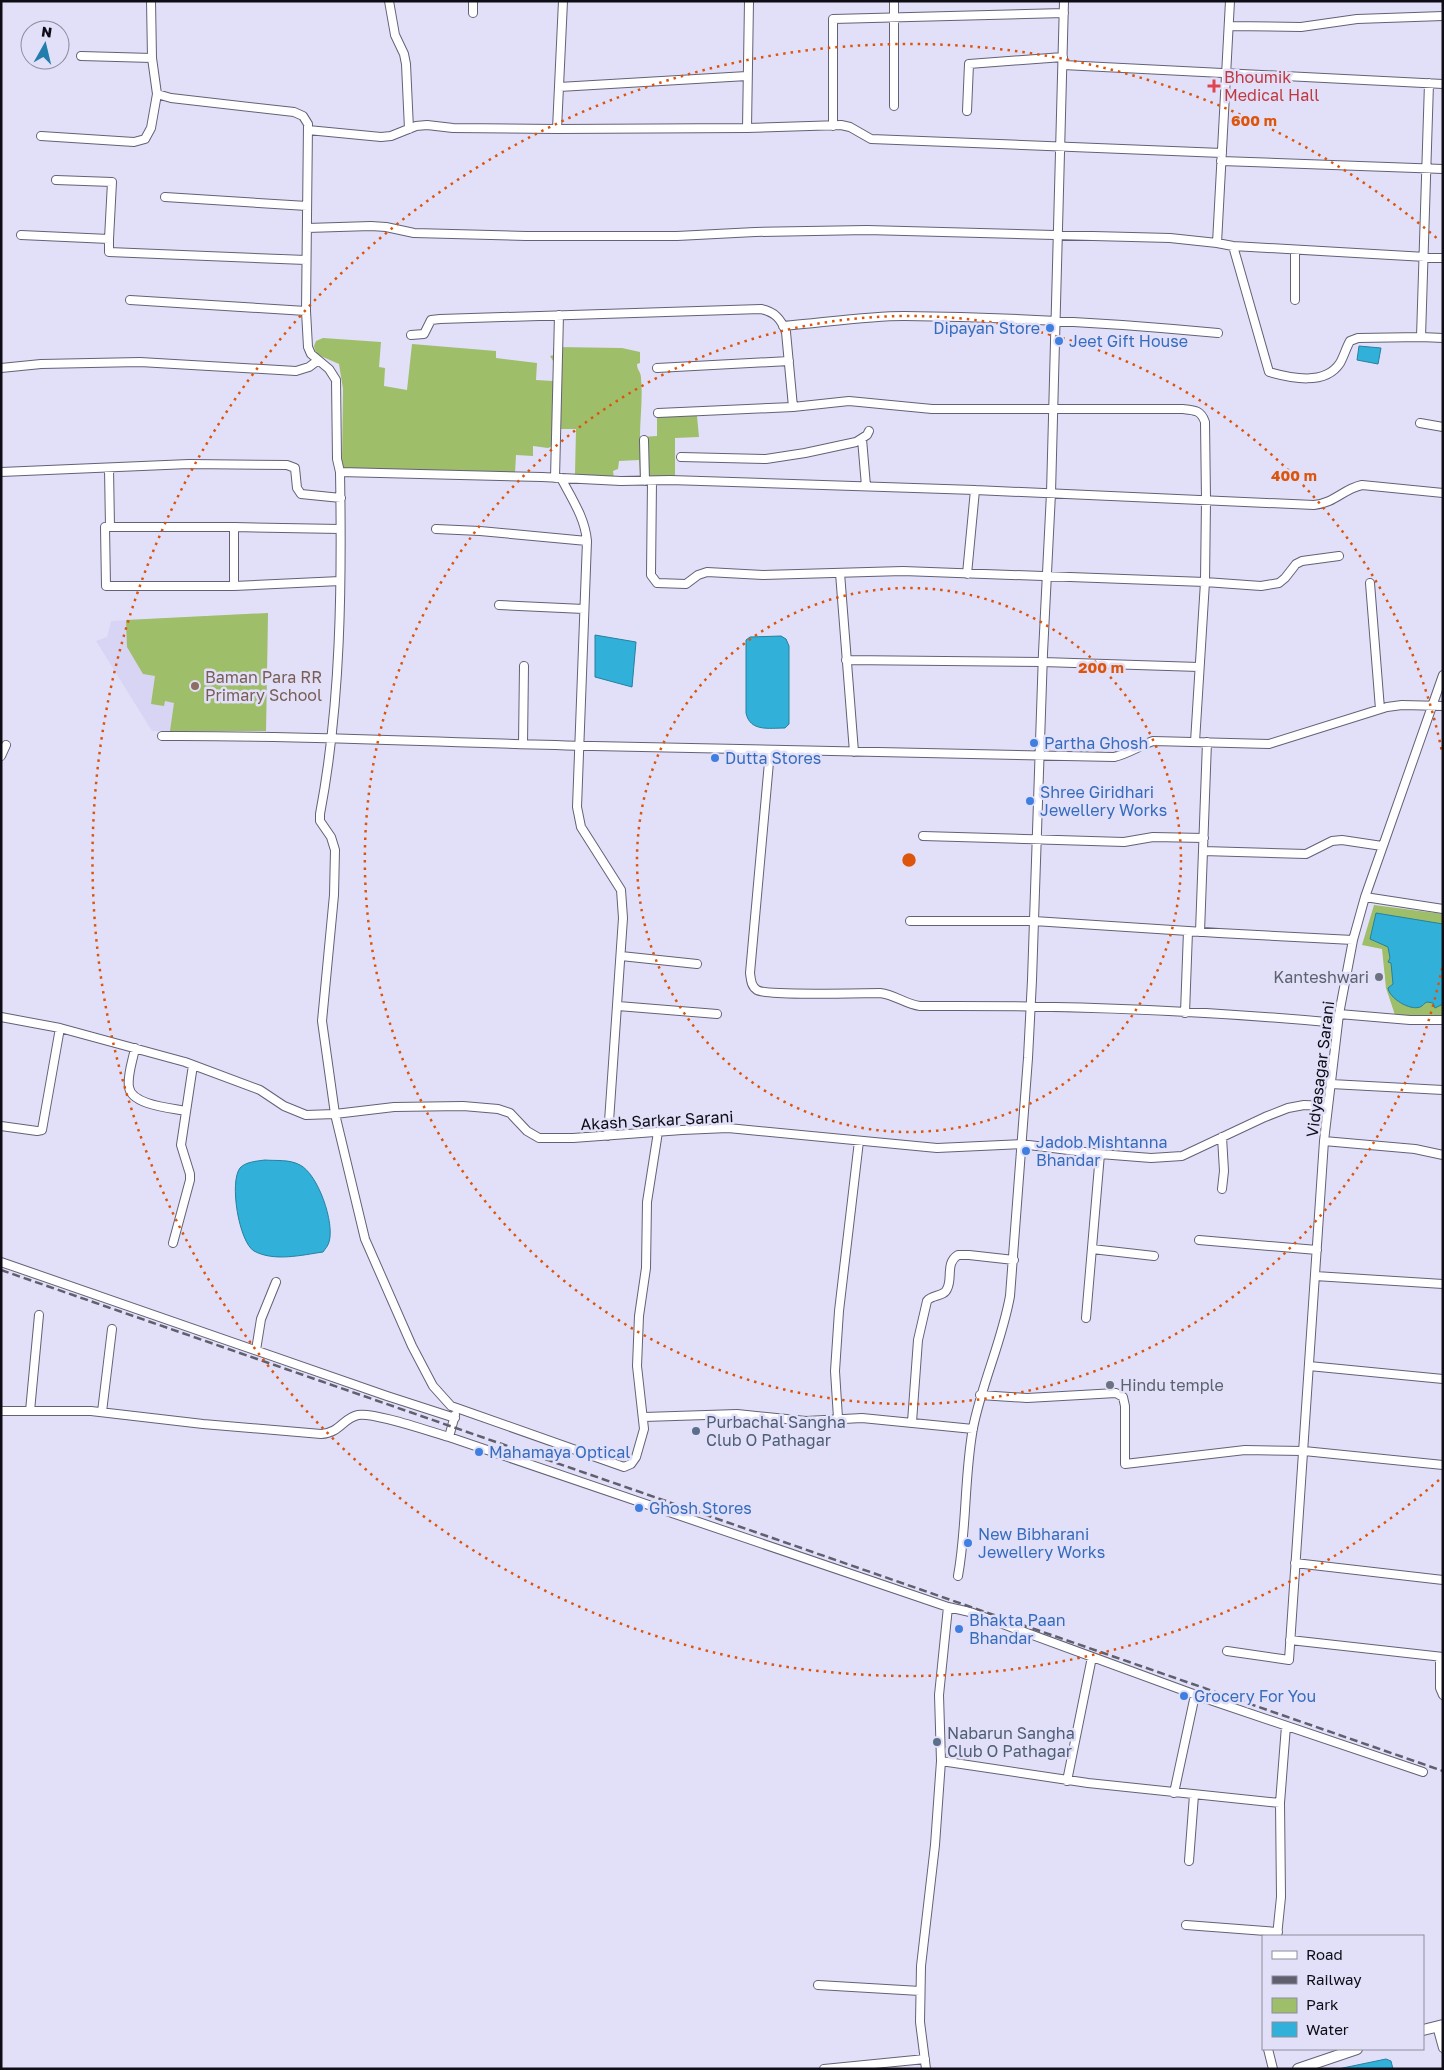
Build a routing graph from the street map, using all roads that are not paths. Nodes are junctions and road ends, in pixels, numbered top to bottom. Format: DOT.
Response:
graph roads {
  1 [pos="151,1"];
  2 [pos="389,1"];
  3 [pos="473,1"];
  4 [pos="563,1"];
  5 [pos="749,1"];
  6 [pos="894,1"];
  7 [pos="1064,1"];
  8 [pos="1230,1"];
  9 [pos="473,13"];
  10 [pos="1064,14"];
  11 [pos="1443,16"];
  12 [pos="894,18"];
  13 [pos="1229,26"];
  14 [pos="81,56"];
  15 [pos="152,58"];
  16 [pos="1063,61"];
  17 [pos="1226,73"];
  18 [pos="747,76"];
  19 [pos="1429,84"];
  20 [pos="1443,84"];
  21 [pos="559,87"];
  22 [pos="157,94"];
  23 [pos="894,106"];
  24 [pos="967,111"];
  25 [pos="833,126"];
  26 [pos="747,128"];
  27 [pos="408,129"];
  28 [pos="557,129"];
  29 [pos="308,130"];
  30 [pos="41,136"];
  31 [pos="1060,148"];
  32 [pos="1222,157"];
  33 [pos="1427,169"];
  34 [pos="1443,169"];
  35 [pos="56,180"];
  36 [pos="166,197"];
  37 [pos="307,206"];
  38 [pos="307,228"];
  39 [pos="21,235"];
  40 [pos="1057,236"];
  41 [pos="109,239"];
  42 [pos="1217,242"];
  43 [pos="1233,246"];
  44 [pos="1295,250"];
  45 [pos="1424,257"];
  46 [pos="1443,258"];
  47 [pos="306,260"];
  48 [pos="130,300"];
  49 [pos="1295,300"];
  50 [pos="306,311"];
  51 [pos="559,315"];
  52 [pos="1054,321"];
  53 [pos="783,326"];
  54 [pos="1218,333"];
  55 [pos="411,335"];
  56 [pos="1421,337"];
  57 [pos="1443,338"];
  58 [pos="317,361"];
  59 [pos="789,361"];
  60 [pos="1,368"];
  61 [pos="657,368"];
  62 [pos="793,407"];
  63 [pos="1052,409"];
  64 [pos="658,413"];
  65 [pos="1420,423"];
  66 [pos="1443,427"];
  67 [pos="869,431"];
  68 [pos="862,439"];
  69 [pos="644,440"];
  70 [pos="681,457"];
  71 [pos="109,468"];
  72 [pos="1,472"];
  73 [pos="340,472"];
  74 [pos="558,478"];
  75 [pos="648,481"];
  76 [pos="866,486"];
  77 [pos="976,490"];
  78 [pos="1051,493"];
  79 [pos="1443,493"];
  80 [pos="340,498"];
  81 [pos="1206,500"];
  82 [pos="110,526"];
  83 [pos="234,526"];
  84 [pos="340,529"];
  85 [pos="436,529"];
  86 [pos="587,541"];
  87 [pos="1339,556"];
  88 [pos="840,573"];
  89 [pos="967,574"];
  90 [pos="1046,578"];
  91 [pos="340,581"];
  92 [pos="1205,582"];
  93 [pos="1370,583"];
  94 [pos="234,586"];
  95 [pos="499,604"];
  96 [pos="584,610"];
  97 [pos="846,660"];
  98 [pos="1043,662"];
  99 [pos="524,666"];
  100 [pos="1200,667"];
  101 [pos="1443,675"];
  102 [pos="1432,705"];
  103 [pos="1443,706"];
  104 [pos="1380,709"];
  105 [pos="162,736"];
  106 [pos="332,738"];
  107 [pos="1195,742"];
  108 [pos="1207,742"];
  109 [pos="523,744"];
  110 [pos="6,745"];
  111 [pos="578,746"];
  112 [pos="770,751"];
  113 [pos="854,752"];
  114 [pos="1040,755"];
  115 [pos="1,756"];
  116 [pos="923,836"];
  117 [pos="1204,838"];
  118 [pos="1037,841"];
  119 [pos="1382,846"];
  120 [pos="1203,851"];
  121 [pos="1365,897"];
  122 [pos="1443,909"];
  123 [pos="910,921"];
  124 [pos="1034,921"];
  125 [pos="1188,931"];
  126 [pos="1200,932"];
  127 [pos="1354,936"];
  128 [pos="621,956"];
  129 [pos="697,964"];
  130 [pos="618,1006"];
  131 [pos="1031,1006"];
  132 [pos="1185,1013"];
  133 [pos="717,1014"];
  134 [pos="1339,1014"];
  135 [pos="1,1017"];
  136 [pos="1443,1020"];
  137 [pos="1338,1023"];
  138 [pos="60,1028"];
  139 [pos="135,1048"];
  140 [pos="193,1065"];
  141 [pos="1330,1084"];
  142 [pos="1443,1090"];
  143 [pos="1328,1106"];
  144 [pos="186,1111"];
  145 [pos="335,1114"];
  146 [pos="1,1126"];
  147 [pos="658,1132"];
  148 [pos="608,1136"];
  149 [pos="1222,1137"];
  150 [pos="859,1141"];
  151 [pos="1324,1141"];
  152 [pos="1021,1144"];
  153 [pos="1100,1154"];
  154 [pos="1443,1155"];
  155 [pos="1222,1189"];
  156 [pos="1199,1240"];
  157 [pos="173,1242"];
  158 [pos="1092,1249"];
  159 [pos="1317,1250"];
  160 [pos="1154,1256"];
  161 [pos="1014,1260"];
  162 [pos="1,1262"];
  163 [pos="1315,1276"];
  164 [pos="276,1282"];
  165 [pos="1443,1284"];
  166 [pos="39,1315"];
  167 [pos="1086,1318"];
  168 [pos="112,1329"];
  169 [pos="256,1350"];
  170 [pos="1309,1366"];
  171 [pos="1443,1379"];
  172 [pos="980,1395"];
  173 [pos="457,1408"];
  174 [pos="1,1411"];
  175 [pos="30,1411"];
  176 [pos="102,1412"];
  177 [pos="644,1417"];
  178 [pos="454,1418"];
  179 [pos="838,1418"];
  180 [pos="912,1422"];
  181 [pos="973,1430"];
  182 [pos="450,1437"];
  183 [pos="1304,1451"];
  184 [pos="1443,1465"];
  185 [pos="1295,1563"];
  186 [pos="958,1576"];
  187 [pos="1443,1580"];
  188 [pos="948,1607"];
  189 [pos="1290,1640"];
  190 [pos="1227,1651"];
  191 [pos="1092,1657"];
  192 [pos="1442,1657"];
  193 [pos="1195,1695"];
  194 [pos="1443,1695"];
  195 [pos="1286,1726"];
  196 [pos="941,1761"];
  197 [pos="1423,1772"];
  198 [pos="1067,1781"];
  199 [pos="1174,1793"];
  200 [pos="1194,1795"];
  201 [pos="1280,1803"];
  202 [pos="1189,1861"];
  203 [pos="1186,1925"];
  204 [pos="1277,1934"];
  205 [pos="818,1985"];
  206 [pos="920,1991"];
  207 [pos="1440,2025"];
  208 [pos="1424,2030"];
  209 [pos="1443,2048"];
  210 [pos="1268,2050"];
  211 [pos="1354,2050"];
  212 [pos="924,2060"];
  213 [pos="824,2069"];
  214 [pos="926,2069"];
  215 [pos="1273,2069"];
  216 [pos="1298,2069"];
  1 -- 15 [label="street"];
  2 -- 27 [label="street"];
  3 -- 9 [label="street"];
  4 -- 21 [label="street"];
  5 -- 18 [label="street"];
  6 -- 12 [label="street"];
  7 -- 10 [label="street"];
  8 -- 13 [label="street"];
  10 -- 12 [label="street"];
  10 -- 16 [label="street"];
  11 -- 13 [label="street"];
  12 -- 23 [label="street"];
  12 -- 25 [label="street"];
  13 -- 17 [label="street"];
  14 -- 15 [label="street"];
  15 -- 22 [label="street"];
  16 -- 17 [label="street"];
  16 -- 24 [label="street"];
  16 -- 31 [label="street"];
  17 -- 19 [label="street"];
  17 -- 32 [label="street"];
  18 -- 21 [label="street"];
  18 -- 26 [label="street"];
  19 -- 20 [label="street"];
  19 -- 33 [label="street"];
  21 -- 28 [label="street"];
  22 -- 29 [label="street"];
  22 -- 30 [label="street"];
  25 -- 26 [label="street"];
  25 -- 31 [label="street"];
  26 -- 28 [label="street"];
  27 -- 28 [label="street"];
  27 -- 29 [label="street"];
  29 -- 37 [label="street"];
  31 -- 32 [label="street"];
  31 -- 40 [label="street"];
  32 -- 33 [label="street"];
  32 -- 42 [label="street"];
  33 -- 34 [label="street"];
  33 -- 45 [label="street"];
  35 -- 41 [label="street"];
  36 -- 37 [label="street"];
  37 -- 38 [label="street"];
  38 -- 40 [label="street"];
  38 -- 47 [label="street"];
  39 -- 41 [label="street"];
  40 -- 42 [label="street"];
  40 -- 52 [label="street"];
  41 -- 47 [label="street"];
  42 -- 43 [label="street"];
  43 -- 44 [label="street"];
  43 -- 56 [label="street"];
  44 -- 45 [label="street"];
  44 -- 49 [label="street"];
  45 -- 46 [label="street"];
  45 -- 56 [label="street"];
  47 -- 50 [label="street"];
  48 -- 50 [label="street"];
  50 -- 58 [label="street"];
  51 -- 53 [label="street"];
  51 -- 55 [label="street"];
  51 -- 74 [label="street"];
  52 -- 53 [label="street"];
  52 -- 54 [label="street"];
  52 -- 63 [label="street"];
  53 -- 59 [label="street"];
  56 -- 57 [label="street"];
  58 -- 60 [label="street"];
  58 -- 73 [label="street"];
  59 -- 61 [label="street"];
  59 -- 62 [label="street"];
  62 -- 63 [label="street"];
  62 -- 64 [label="street"];
  63 -- 78 [label="street"];
  63 -- 81 [label="street"];
  65 -- 66 [label="street"];
  67 -- 68 [label="street"];
  68 -- 70 [label="street"];
  68 -- 76 [label="street"];
  69 -- 75 [label="street"];
  71 -- 72 [label="street"];
  71 -- 80 [label="street"];
  71 -- 82 [label="street"];
  73 -- 74 [label="street"];
  73 -- 80 [label="street"];
  74 -- 75 [label="street"];
  74 -- 86 [label="street"];
  75 -- 76 [label="street"];
  75 -- 88 [label="street"];
  76 -- 77 [label="street"];
  77 -- 78 [label="street"];
  77 -- 89 [label="street"];
  78 -- 81 [label="street"];
  78 -- 90 [label="street"];
  79 -- 81 [label="street"];
  80 -- 84 [label="street"];
  81 -- 92 [label="street"];
  82 -- 83 [label="street"];
  82 -- 94 [label="street"];
  83 -- 84 [label="street"];
  83 -- 94 [label="street"];
  84 -- 91 [label="street"];
  85 -- 86 [label="street"];
  86 -- 96 [label="street"];
  87 -- 92 [label="street"];
  88 -- 89 [label="street"];
  88 -- 97 [label="street"];
  89 -- 90 [label="street"];
  90 -- 92 [label="street"];
  90 -- 98 [label="street"];
  91 -- 94 [label="street"];
  91 -- 106 [label="street"];
  92 -- 100 [label="street"];
  93 -- 104 [label="street"];
  95 -- 96 [label="street"];
  96 -- 111 [label="street"];
  97 -- 98 [label="street"];
  97 -- 113 [label="street"];
  98 -- 100 [label="street"];
  98 -- 114 [label="street"];
  99 -- 109 [label="street"];
  100 -- 107 [label="street"];
  101 -- 102 [label="street, Vidyasagar Sarani"];
  102 -- 103 [label="street"];
  102 -- 104 [label="street"];
  102 -- 119 [label="street, Vidyasagar Sarani"];
  104 -- 108 [label="street"];
  105 -- 106 [label="street"];
  106 -- 109 [label="street"];
  106 -- 145 [label="street"];
  107 -- 108 [label="street"];
  107 -- 114 [label="street"];
  108 -- 117 [label="street"];
  109 -- 111 [label="street"];
  110 -- 115 [label="street"];
  111 -- 112 [label="street"];
  111 -- 128 [label="street"];
  112 -- 113 [label="street"];
  112 -- 131 [label="street"];
  113 -- 114 [label="street"];
  114 -- 118 [label="street"];
  116 -- 118 [label="street"];
  117 -- 118 [label="street"];
  117 -- 120 [label="street"];
  118 -- 124 [label="street"];
  119 -- 120 [label="street"];
  119 -- 121 [label="street, Vidyasagar Sarani"];
  120 -- 126 [label="street"];
  121 -- 122 [label="street"];
  121 -- 127 [label="street, Vidyasagar Sarani"];
  123 -- 124 [label="street"];
  124 -- 125 [label="street"];
  124 -- 131 [label="street"];
  125 -- 126 [label="street"];
  125 -- 132 [label="street"];
  126 -- 127 [label="street"];
  127 -- 134 [label="street, Vidyasagar Sarani"];
  128 -- 129 [label="street"];
  128 -- 130 [label="street"];
  130 -- 133 [label="street"];
  130 -- 148 [label="street"];
  131 -- 132 [label="street"];
  131 -- 152 [label="street"];
  132 -- 137 [label="street"];
  134 -- 136 [label="street"];
  134 -- 137 [label="street, Vidyasagar Sarani"];
  135 -- 138 [label="street, Akash Sarkar Sarani"];
  137 -- 141 [label="street, Vidyasagar Sarani"];
  138 -- 139 [label="street, Akash Sarkar Sarani"];
  138 -- 146 [label="street"];
  139 -- 140 [label="street, Akash Sarkar Sarani"];
  139 -- 144 [label="street"];
  140 -- 144 [label="street"];
  140 -- 145 [label="street, Akash Sarkar Sarani"];
  141 -- 142 [label="street"];
  141 -- 143 [label="street, Vidyasagar Sarani"];
  143 -- 149 [label="street, Akash Sarkar Sarani"];
  143 -- 151 [label="street, Vidyasagar Sarani"];
  144 -- 157 [label="street"];
  145 -- 148 [label="street, Akash Sarkar Sarani"];
  145 -- 173 [label="street"];
  147 -- 148 [label="street, Akash Sarkar Sarani"];
  147 -- 150 [label="street, Akash Sarkar Sarani"];
  147 -- 177 [label="street"];
  149 -- 153 [label="street, Akash Sarkar Sarani"];
  149 -- 155 [label="street"];
  150 -- 152 [label="street, Akash Sarkar Sarani"];
  150 -- 179 [label="street"];
  151 -- 154 [label="street"];
  151 -- 159 [label="street, Vidyasagar Sarani"];
  152 -- 153 [label="street, Akash Sarkar Sarani"];
  152 -- 161 [label="street"];
  153 -- 158 [label="street"];
  156 -- 159 [label="street"];
  158 -- 160 [label="street"];
  158 -- 167 [label="street"];
  159 -- 163 [label="street, Vidyasagar Sarani"];
  161 -- 172 [label="street"];
  161 -- 180 [label="street"];
  162 -- 169 [label="street"];
  163 -- 165 [label="street"];
  163 -- 170 [label="street, Vidyasagar Sarani"];
  164 -- 169 [label="street"];
  166 -- 175 [label="street"];
  168 -- 176 [label="street"];
  169 -- 178 [label="street"];
  170 -- 171 [label="street"];
  170 -- 183 [label="street, Vidyasagar Sarani"];
  172 -- 181 [label="street"];
  172 -- 183 [label="street"];
  173 -- 177 [label="street"];
  173 -- 178 [label="street"];
  174 -- 175 [label="street"];
  175 -- 176 [label="street"];
  176 -- 182 [label="street"];
  177 -- 179 [label="street"];
  178 -- 182 [label="street"];
  179 -- 180 [label="street"];
  180 -- 181 [label="street"];
  181 -- 186 [label="street"];
  182 -- 188 [label="street"];
  183 -- 184 [label="street"];
  183 -- 185 [label="street, Vidyasagar Sarani"];
  185 -- 187 [label="street"];
  185 -- 189 [label="street, Vidyasagar Sarani"];
  188 -- 191 [label="street"];
  188 -- 196 [label="street"];
  189 -- 190 [label="street, Vidyasagar Sarani"];
  189 -- 192 [label="street"];
  191 -- 193 [label="street"];
  191 -- 198 [label="street"];
  192 -- 194 [label="street"];
  193 -- 195 [label="street"];
  193 -- 199 [label="street"];
  195 -- 197 [label="street"];
  195 -- 201 [label="street"];
  196 -- 198 [label="street"];
  196 -- 206 [label="street"];
  198 -- 199 [label="street"];
  199 -- 200 [label="street"];
  200 -- 201 [label="street"];
  200 -- 202 [label="street"];
  201 -- 204 [label="street"];
  203 -- 204 [label="street"];
  205 -- 206 [label="street"];
  206 -- 212 [label="street"];
  207 -- 208 [label="street"];
  207 -- 209 [label="street"];
  210 -- 215 [label="street"];
  211 -- 216 [label="street"];
  212 -- 213 [label="street"];
  212 -- 214 [label="street"];
}
